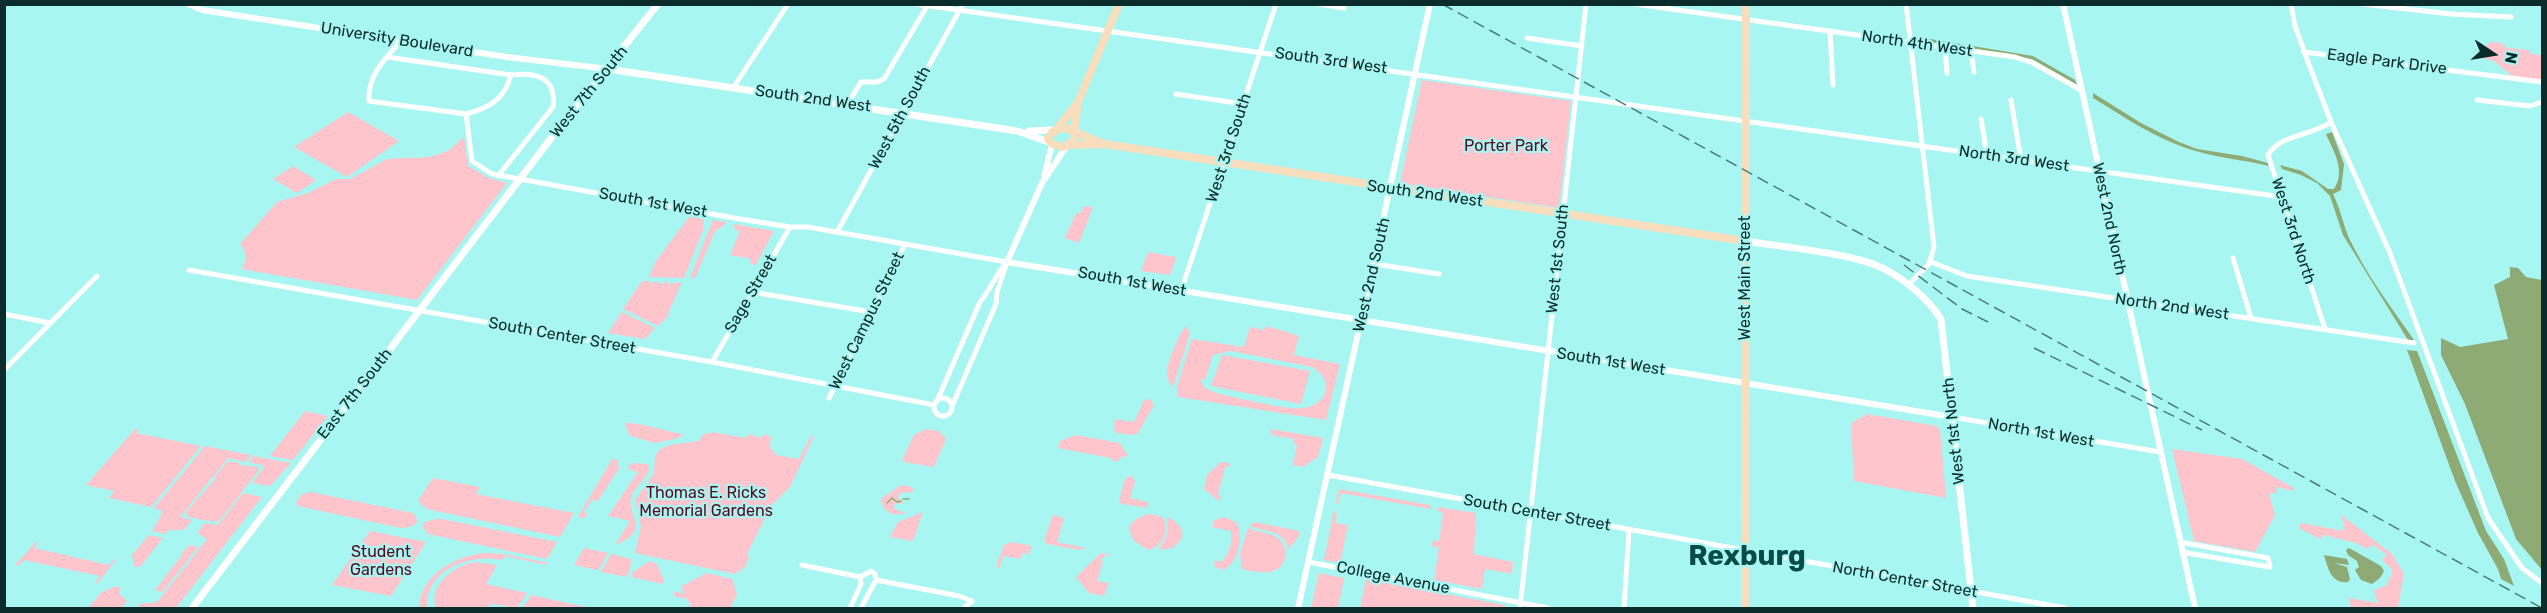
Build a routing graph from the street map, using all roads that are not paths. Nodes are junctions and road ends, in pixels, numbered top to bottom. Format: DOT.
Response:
graph roads {
  1 [pos="188,4"];
  2 [pos="658,4"];
  3 [pos="788,4"];
  4 [pos="916,4"];
  5 [pos="963,4"];
  6 [pos="1119,4"];
  7 [pos="1276,4"];
  8 [pos="1318,4"];
  9 [pos="1430,4"];
  10 [pos="1586,4"];
  11 [pos="1635,4"];
  12 [pos="1746,4"];
  13 [pos="1906,4"];
  14 [pos="2063,4"];
  15 [pos="2291,4"];
  16 [pos="2363,4"];
  17 [pos="927,6"];
  18 [pos="1344,8"];
  19 [pos="960,11"];
  20 [pos="2511,17"];
  21 [pos="1746,20"];
  22 [pos="1107,32"];
  23 [pos="1830,32"];
  24 [pos="1527,38"];
  25 [pos="401,40"];
  26 [pos="1910,43"];
  27 [pos="1582,46"];
  28 [pos="1945,47"];
  29 [pos="1260,51"];
  30 [pos="1971,51"];
  31 [pos="2304,52"];
  32 [pos="387,57"];
  33 [pos="608,69"];
  34 [pos="1974,72"];
  35 [pos="1415,73"];
  36 [pos="1947,73"];
  37 [pos="511,75"];
  38 [pos="2542,82"];
  39 [pos="1833,85"];
  40 [pos="733,88"];
  41 [pos="2081,90"];
  42 [pos="1176,94"];
  43 [pos="1577,96"];
  44 [pos="2011,100"];
  45 [pos="2476,100"];
  46 [pos="1078,102"];
  47 [pos="2542,102"];
  48 [pos="848,103"];
  49 [pos="1243,104"];
  50 [pos="902,112"];
  51 [pos="466,114"];
  52 [pos="1981,119"];
  53 [pos="1746,120"];
  54 [pos="2331,122"];
  55 [pos="1055,129"];
  56 [pos="1017,131"];
  57 [pos="1074,131"];
  58 [pos="1051,143"];
  59 [pos="1106,144"];
  60 [pos="1068,146"];
  61 [pos="1921,146"];
  62 [pos="1987,155"];
  63 [pos="2021,160"];
  64 [pos="1224,162"];
  65 [pos="2098,171"];
  66 [pos="498,176"];
  67 [pos="519,180"];
  68 [pos="1043,181"];
  69 [pos="1391,189"];
  70 [pos="2282,197"];
  71 [pos="1563,213"];
  72 [pos="790,227"];
  73 [pos="837,232"];
  74 [pos="1745,241"];
  75 [pos="905,244"];
  76 [pos="2233,258"];
  77 [pos="1007,262"];
  78 [pos="1931,262"];
  79 [pos="1375,264"];
  80 [pos="189,270"];
  81 [pos="1439,274"];
  82 [pos="97,276"];
  83 [pos="1908,285"];
  84 [pos="1181,291"];
  85 [pos="752,292"];
  86 [pos="2127,301"];
  87 [pos="420,310"];
  88 [pos="871,312"];
  89 [pos="4,314"];
  90 [pos="2251,318"];
  91 [pos="1363,320"];
  92 [pos="50,323"];
  93 [pos="2325,330"];
  94 [pos="2414,343"];
  95 [pos="1548,351"];
  96 [pos="712,362"];
  97 [pos="4,370"];
  98 [pos="1745,383"];
  99 [pos="835,386"];
  100 [pos="828,398"];
  101 [pos="935,403"];
  102 [pos="953,404"];
  103 [pos="1952,417"];
  104 [pos="2160,452"];
  105 [pos="1328,475"];
  106 [pos="1531,513"];
  107 [pos="1629,530"];
  108 [pos="2180,542"];
  109 [pos="1745,551"];
  110 [pos="2182,552"];
  111 [pos="1308,562"];
  112 [pos="802,565"];
  113 [pos="860,580"];
  114 [pos="876,580"];
  115 [pos="2542,583"];
  116 [pos="1971,591"];
  117 [pos="972,601"];
  118 [pos="1520,606"];
  119 [pos="192,609"];
  120 [pos="849,609"];
  121 [pos="861,609"];
  122 [pos="964,609"];
  123 [pos="971,609"];
  124 [pos="1298,609"];
  125 [pos="1548,609"];
  126 [pos="1624,609"];
  127 [pos="1745,609"];
  128 [pos="1973,609"];
  129 [pos="2065,609"];
  130 [pos="2195,609"];
  1 -- 25 [label="street, University Boulevard"];
  2 -- 33 [label="main road, West 7th South"];
  3 -- 40 [label="street"];
  4 -- 17 [label="street, South 3rd West"];
  5 -- 19 [label="street, West 5th South"];
  6 -- 22 [label="main road"];
  7 -- 29 [label="street, West 3rd South"];
  8 -- 18 [label="street"];
  9 -- 35 [label="street, West 2nd South"];
  10 -- 27 [label="street, West 1st South"];
  11 -- 21 [label="street, North 4th West"];
  12 -- 21 [label="main road, West Main Street"];
  13 -- 26 [label="street"];
  14 -- 41 [label="street, West 2nd North"];
  15 -- 31 [label="street"];
  16 -- 20 [label="street"];
  17 -- 19 [label="street, South 3rd West"];
  17 -- 48 [label="street"];
  19 -- 22 [label="street, South 3rd West"];
  19 -- 50 [label="street, West 5th South"];
  21 -- 23 [label="street, North 4th West"];
  21 -- 53 [label="main road, West Main Street"];
  22 -- 29 [label="street, South 3rd West"];
  22 -- 46 [label="main road"];
  23 -- 26 [label="street, North 4th West"];
  23 -- 39 [label="street"];
  24 -- 27 [label="street"];
  25 -- 32 [label="street"];
  25 -- 33 [label="street, University Boulevard"];
  26 -- 28 [label="street, North 4th West"];
  26 -- 61 [label="street"];
  27 -- 43 [label="street, West 1st South"];
  28 -- 30 [label="street, North 4th West"];
  28 -- 36 [label="street"];
  29 -- 35 [label="street, South 3rd West"];
  29 -- 49 [label="street, West 3rd South"];
  30 -- 34 [label="street"];
  30 -- 41 [label="street, North 4th West"];
  31 -- 38 [label="street, Eagle Park Drive"];
  31 -- 54 [label="street"];
  32 -- 37 [label="street"];
  32 -- 51 [label="street"];
  33 -- 40 [label="main road, South 2nd West"];
  33 -- 67 [label="main road, West 7th South"];
  35 -- 43 [label="street, South 3rd West"];
  35 -- 69 [label="street, West 2nd South"];
  37 -- 51 [label="street"];
  37 -- 66 [label="street"];
  40 -- 48 [label="main road, South 2nd West"];
  41 -- 65 [label="street, West 2nd North"];
  42 -- 49 [label="street"];
  43 -- 53 [label="street, South 3rd West"];
  43 -- 71 [label="street, West 1st South"];
  44 -- 63 [label="street"];
  45 -- 47 [label="street"];
  46 -- 55 [label="main road"];
  46 -- 57 [label="main road"];
  48 -- 50 [label="main road, South 2nd West"];
  49 -- 64 [label="street, West 3rd South"];
  50 -- 56 [label="main road, South 2nd West"];
  50 -- 73 [label="street, West 5th South"];
  51 -- 66 [label="street, South 1st West"];
  52 -- 62 [label="street"];
  53 -- 61 [label="street, North 3rd West"];
  53 -- 74 [label="main road, West Main Street"];
  54 -- 70 [label="street, West 3rd North"];
  54 -- 115 [label="street"];
  55 -- 56 [label="main road, South 2nd West"];
  55 -- 57 [label="main road"];
  55 -- 58 [label="main road"];
  56 -- 58 [label="main road, South 2nd West"];
  57 -- 59 [label="main road, South 2nd West"];
  57 -- 60 [label="main road"];
  58 -- 60 [label="main road"];
  58 -- 68 [label="street"];
  59 -- 60 [label="main road, South 2nd West"];
  59 -- 64 [label="main road, South 2nd West"];
  60 -- 68 [label="street"];
  61 -- 62 [label="street, North 3rd West"];
  61 -- 78 [label="street"];
  62 -- 63 [label="street, North 3rd West"];
  63 -- 65 [label="street, North 3rd West"];
  64 -- 69 [label="main road, South 2nd West"];
  64 -- 84 [label="street, West 3rd South"];
  65 -- 70 [label="street, North 3rd West"];
  65 -- 86 [label="street, West 2nd North"];
  66 -- 67 [label="street, South 1st West"];
  67 -- 72 [label="street, South 1st West"];
  67 -- 87 [label="main road, East 7th South"];
  68 -- 77 [label="street"];
  69 -- 71 [label="main road, South 2nd West"];
  69 -- 79 [label="street, West 2nd South"];
  70 -- 93 [label="street, West 3rd North"];
  71 -- 74 [label="main road, South 2nd West"];
  71 -- 95 [label="street, West 1st South"];
  72 -- 73 [label="street, South 1st West"];
  72 -- 85 [label="street, Sage Street"];
  73 -- 75 [label="street, South 1st West"];
  74 -- 83 [label="main road, West 1st North"];
  74 -- 98 [label="main road, West Main Street"];
  75 -- 77 [label="street, South 1st West"];
  75 -- 88 [label="street, West Campus Street"];
  76 -- 90 [label="street"];
  77 -- 84 [label="street, South 1st West"];
  77 -- 101 [label="street"];
  77 -- 102 [label="street"];
  78 -- 83 [label="street"];
  78 -- 86 [label="street, North 2nd West"];
  79 -- 81 [label="street"];
  79 -- 91 [label="street, West 2nd South"];
  80 -- 87 [label="street, South Center Street"];
  82 -- 92 [label="street"];
  83 -- 103 [label="main road, West 1st North"];
  84 -- 91 [label="street, South 1st West"];
  85 -- 88 [label="street"];
  85 -- 96 [label="street, Sage Street"];
  86 -- 90 [label="street, North 2nd West"];
  86 -- 104 [label="street, West 2nd North"];
  87 -- 96 [label="street, South Center Street"];
  87 -- 119 [label="main road, East 7th South"];
  88 -- 99 [label="street, West Campus Street"];
  89 -- 92 [label="street"];
  90 -- 93 [label="street, North 2nd West"];
  91 -- 95 [label="street, South 1st West"];
  91 -- 105 [label="street, West 2nd South"];
  92 -- 97 [label="street"];
  93 -- 94 [label="street, North 2nd West"];
  95 -- 98 [label="street, South 1st West"];
  95 -- 106 [label="street, West 1st South"];
  96 -- 99 [label="street, South Center Street"];
  98 -- 103 [label="street, North 1st West"];
  98 -- 109 [label="main road, West Main Street"];
  99 -- 100 [label="street, West Campus Street"];
  99 -- 101 [label="street, South Center Street"];
  101 -- 102 [label="street"];
  101 -- 102 [label="street"];
  103 -- 104 [label="street, North 1st West"];
  103 -- 116 [label="main road, West 1st North"];
  104 -- 108 [label="street, West 2nd North"];
  105 -- 106 [label="street, South Center Street"];
  105 -- 111 [label="street, West 2nd South"];
  106 -- 107 [label="street, South Center Street"];
  106 -- 118 [label="street"];
  107 -- 109 [label="street, South Center Street"];
  107 -- 126 [label="street"];
  108 -- 110 [label="street, West 2nd North"];
  108 -- 110 [label="street"];
  109 -- 116 [label="street, North Center Street"];
  109 -- 127 [label="main road, West Main Street"];
  110 -- 130 [label="street, West 2nd North"];
  111 -- 118 [label="street, College Avenue"];
  111 -- 124 [label="street, West 2nd South"];
  112 -- 113 [label="street"];
  113 -- 114 [label="street"];
  113 -- 120 [label="street"];
  114 -- 117 [label="street"];
  114 -- 121 [label="street"];
  116 -- 128 [label="main road, West 1st North"];
  116 -- 129 [label="street, North Center Street"];
  117 -- 122 [label="street"];
  117 -- 123 [label="street"];
  118 -- 125 [label="street, College Avenue"];
}
